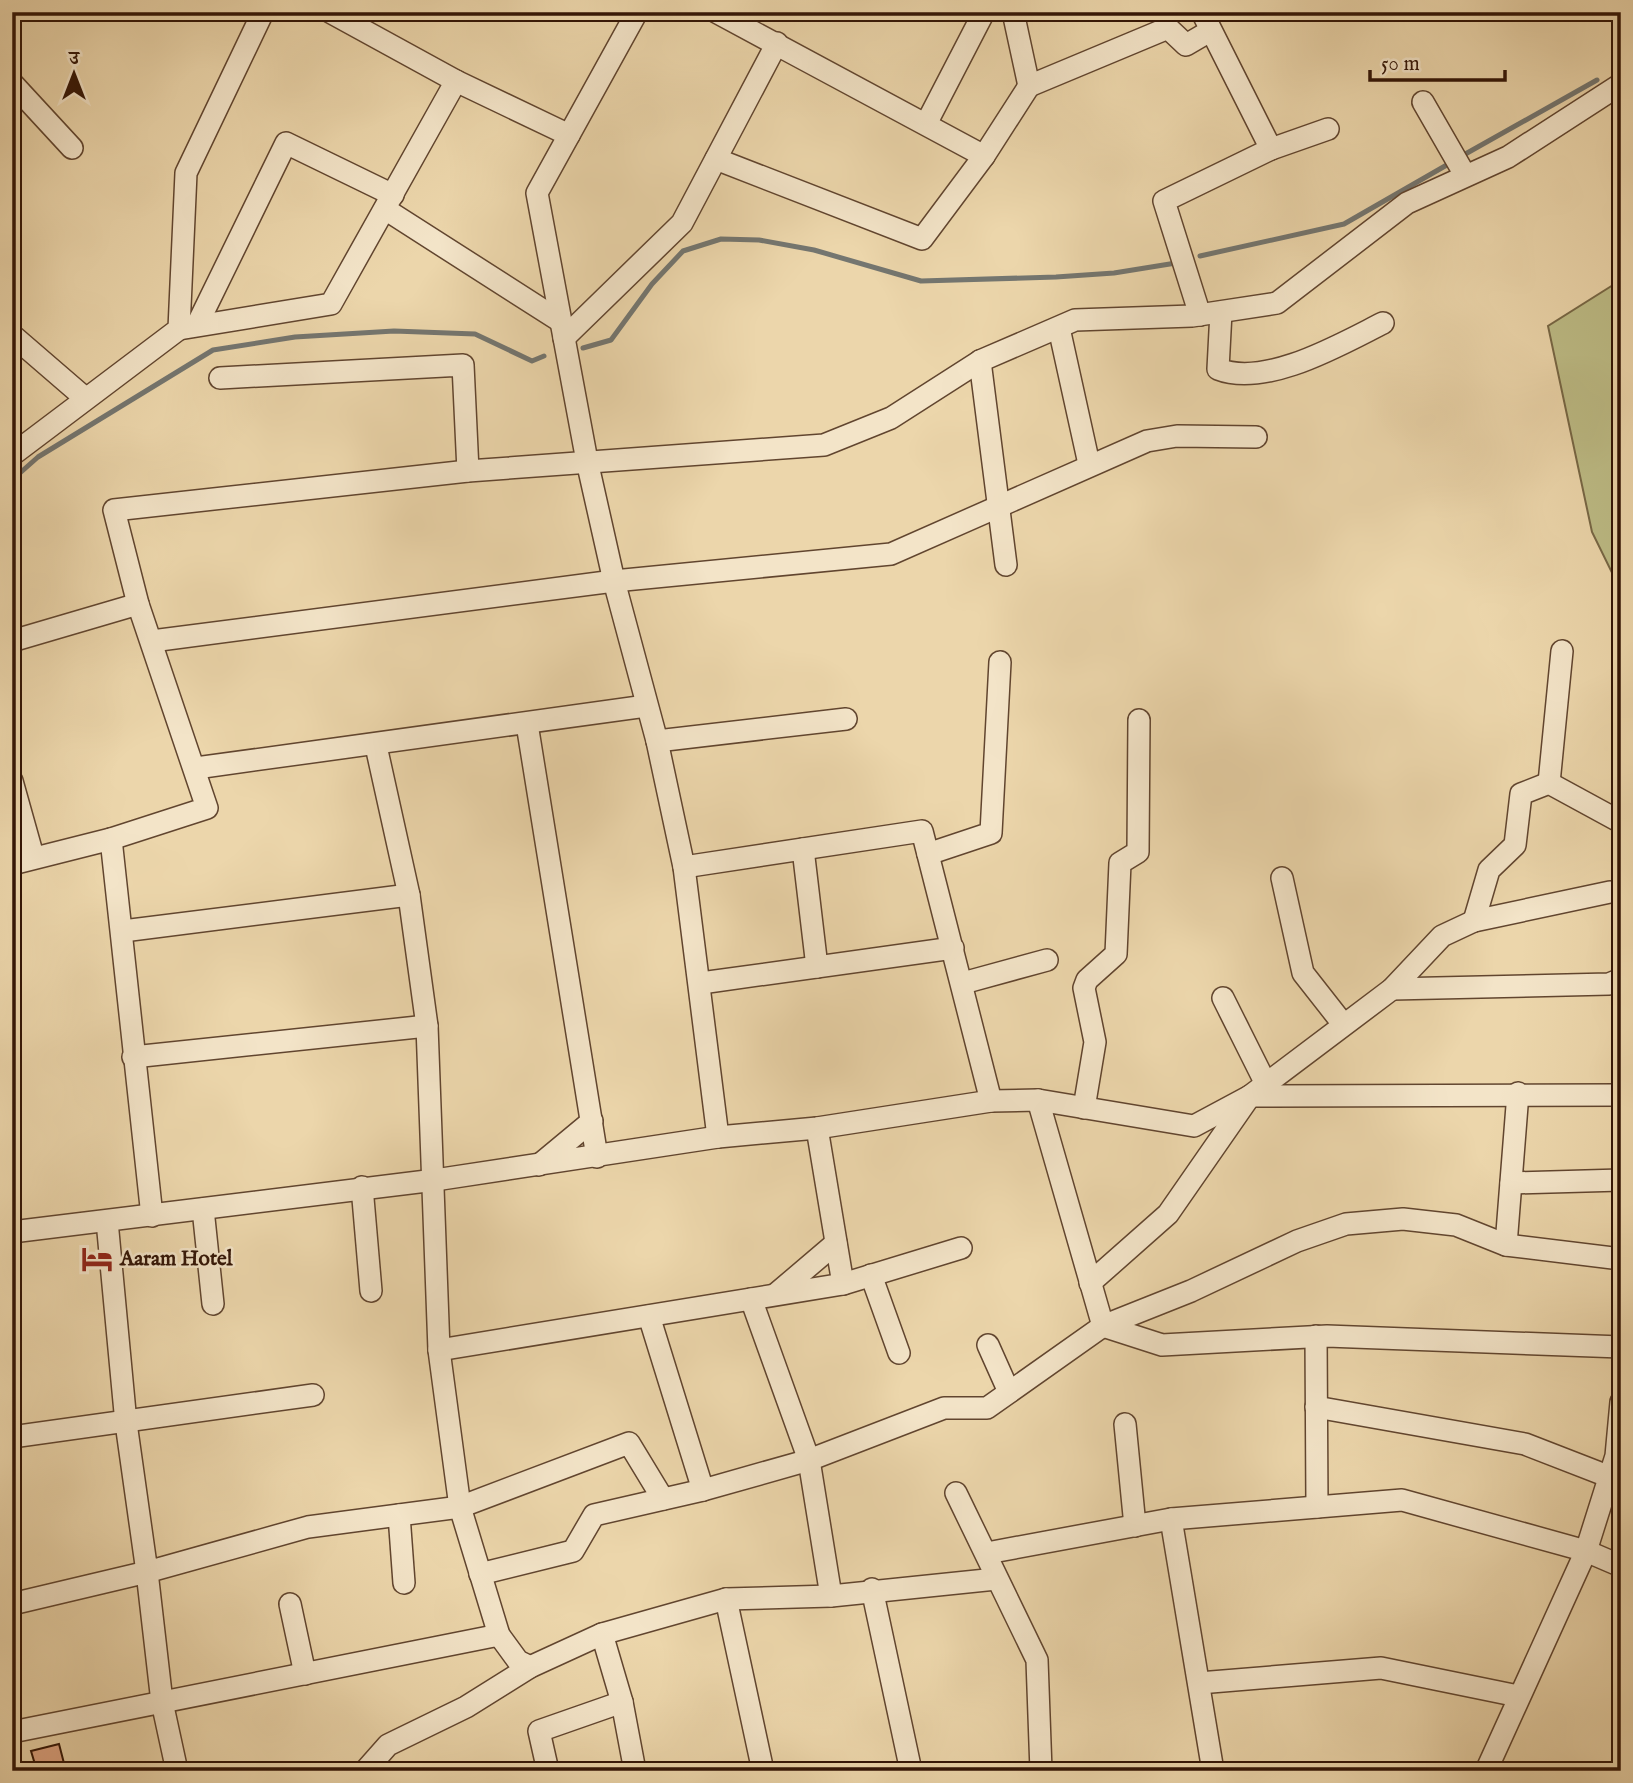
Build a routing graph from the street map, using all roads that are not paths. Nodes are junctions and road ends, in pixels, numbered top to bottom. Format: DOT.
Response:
graph roads {
  1 [pos="263,12"];
  2 [pos="330,12"];
  3 [pos="637,12"];
  4 [pos="716,12"];
  5 [pos="984,12"];
  6 [pos="1013,12"];
  7 [pos="1206,22"];
  8 [pos="777,43"];
  9 [pos="456,80"];
  10 [pos="12,83"];
  11 [pos="1621,84"];
  12 [pos="1029,86"];
  13 [pos="1423,102"];
  14 [pos="926,124"];
  15 [pos="1328,129"];
  16 [pos="569,135"];
  17 [pos="72,148"];
  18 [pos="1271,149"];
  19 [pos="985,156"];
  20 [pos="716,159"];
  21 [pos="1465,175"];
  22 [pos="389,202"];
  23 [pos="1222,312"];
  24 [pos="1200,315"];
  25 [pos="1383,323"];
  26 [pos="188,327"];
  27 [pos="1059,328"];
  28 [pos="562,330"];
  29 [pos="12,335"];
  30 [pos="980,361"];
  31 [pos="220,378"];
  32 [pos="85,398"];
  33 [pos="1256,437"];
  34 [pos="12,455"];
  35 [pos="587,461"];
  36 [pos="1089,464"];
  37 [pos="468,471"];
  38 [pos="999,506"];
  39 [pos="1006,565"];
  40 [pos="614,582"];
  41 [pos="138,604"];
  42 [pos="12,641"];
  43 [pos="152,641"];
  44 [pos="1562,651"];
  45 [pos="1000,663"];
  46 [pos="646,706"];
  47 [pos="846,719"];
  48 [pos="1139,720"];
  49 [pos="527,724"];
  50 [pos="657,741"];
  51 [pos="376,746"];
  52 [pos="196,768"];
  53 [pos="12,781"];
  54 [pos="1549,782"];
  55 [pos="1617,820"];
  56 [pos="111,838"];
  57 [pos="803,849"];
  58 [pos="928,854"];
  59 [pos="33,856"];
  60 [pos="12,864"];
  61 [pos="684,867"];
  62 [pos="1282,877"];
  63 [pos="1610,892"];
  64 [pos="409,895"];
  65 [pos="1474,921"];
  66 [pos="122,931"];
  67 [pos="953,948"];
  68 [pos="1047,960"];
  69 [pos="817,967"];
  70 [pos="1621,979"];
  71 [pos="701,983"];
  72 [pos="962,983"];
  73 [pos="1392,989"];
  74 [pos="1223,998"];
  75 [pos="1343,1024"];
  76 [pos="427,1026"];
  77 [pos="133,1056"];
  78 [pos="1258,1090"];
  79 [pos="1518,1093"];
  80 [pos="1621,1095"];
  81 [pos="1038,1100"];
  82 [pos="991,1101"];
  83 [pos="1084,1108"];
  84 [pos="592,1121"];
  85 [pos="817,1128"];
  86 [pos="718,1137"];
  87 [pos="597,1157"];
  88 [pos="538,1165"];
  89 [pos="435,1180"];
  90 [pos="1621,1180"];
  91 [pos="1511,1183"];
  92 [pos="362,1187"];
  93 [pos="204,1209"];
  94 [pos="152,1216"];
  95 [pos="107,1221"];
  96 [pos="12,1232"];
  97 [pos="836,1243"];
  98 [pos="1506,1245"];
  99 [pos="961,1248"];
  100 [pos="1621,1259"];
  101 [pos="871,1275"];
  102 [pos="843,1284"];
  103 [pos="1092,1289"];
  104 [pos="371,1291"];
  105 [pos="775,1295"];
  106 [pos="751,1299"];
  107 [pos="213,1304"];
  108 [pos="649,1316"];
  109 [pos="1103,1326"];
  110 [pos="1316,1336"];
  111 [pos="988,1345"];
  112 [pos="1621,1347"];
  113 [pos="439,1350"];
  114 [pos="899,1353"];
  115 [pos="1009,1392"];
  116 [pos="313,1395"];
  117 [pos="1621,1402"];
  118 [pos="1316,1407"];
  119 [pos="126,1423"];
  120 [pos="1125,1424"];
  121 [pos="12,1437"];
  122 [pos="809,1460"];
  123 [pos="1609,1477"];
  124 [pos="703,1490"];
  125 [pos="956,1493"];
  126 [pos="663,1499"];
  127 [pos="460,1507"];
  128 [pos="1317,1507"];
  129 [pos="399,1515"];
  130 [pos="1171,1519"];
  131 [pos="1135,1526"];
  132 [pos="1586,1551"];
  133 [pos="987,1553"];
  134 [pos="1621,1566"];
  135 [pos="147,1572"];
  136 [pos="480,1574"];
  137 [pos="996,1579"];
  138 [pos="404,1583"];
  139 [pos="829,1583"];
  140 [pos="873,1589"];
  141 [pos="726,1599"];
  142 [pos="12,1604"];
  143 [pos="290,1604"];
  144 [pos="602,1634"];
  145 [pos="499,1635"];
  146 [pos="520,1660"];
  147 [pos="305,1674"];
  148 [pos="1199,1683"];
  149 [pos="1518,1696"];
  150 [pos="162,1702"];
  151 [pos="622,1702"];
  152 [pos="12,1732"];
  153 [pos="177,1771"];
  154 [pos="365,1771"];
  155 [pos="548,1771"];
  156 [pos="635,1771"];
  157 [pos="763,1771"];
  158 [pos="911,1771"];
  159 [pos="1041,1771"];
  160 [pos="1213,1771"];
  161 [pos="1486,1771"];
  1 -- 26 [label="street"];
  2 -- 9 [label="street"];
  3 -- 16 [label="street"];
  4 -- 8 [label="street"];
  5 -- 14 [label="street"];
  6 -- 12 [label="street"];
  7 -- 12 [label="street"];
  7 -- 18 [label="street"];
  8 -- 14 [label="street"];
  8 -- 20 [label="street"];
  9 -- 16 [label="street"];
  9 -- 22 [label="street"];
  10 -- 17 [label="street"];
  11 -- 21 [label="street"];
  12 -- 19 [label="street"];
  13 -- 21 [label="street"];
  14 -- 19 [label="street"];
  15 -- 18 [label="street"];
  16 -- 28 [label="street"];
  18 -- 24 [label="street"];
  19 -- 20 [label="street"];
  20 -- 28 [label="street"];
  21 -- 23 [label="street"];
  22 -- 26 [label="street"];
  22 -- 26 [label="street"];
  22 -- 28 [label="street"];
  23 -- 24 [label="street"];
  23 -- 25 [label="street"];
  24 -- 27 [label="street"];
  26 -- 32 [label="street"];
  27 -- 30 [label="street"];
  27 -- 36 [label="street"];
  28 -- 35 [label="street"];
  29 -- 32 [label="street"];
  30 -- 35 [label="street"];
  30 -- 38 [label="street"];
  31 -- 37 [label="street"];
  32 -- 34 [label="street"];
  33 -- 36 [label="street"];
  35 -- 37 [label="street"];
  35 -- 40 [label="street"];
  36 -- 38 [label="street"];
  37 -- 41 [label="street"];
  38 -- 39 [label="street"];
  38 -- 40 [label="street"];
  40 -- 43 [label="street"];
  40 -- 46 [label="street"];
  41 -- 42 [label="street"];
  41 -- 43 [label="street"];
  43 -- 52 [label="street"];
  44 -- 54 [label="street"];
  45 -- 58 [label="street"];
  46 -- 49 [label="street"];
  46 -- 50 [label="street"];
  47 -- 50 [label="street"];
  48 -- 83 [label="street"];
  49 -- 51 [label="street"];
  49 -- 84 [label="street"];
  50 -- 61 [label="street"];
  51 -- 52 [label="street"];
  51 -- 64 [label="street"];
  52 -- 56 [label="street"];
  53 -- 59 [label="street"];
  54 -- 55 [label="street"];
  54 -- 65 [label="street"];
  56 -- 59 [label="street"];
  56 -- 66 [label="street"];
  57 -- 58 [label="street"];
  57 -- 61 [label="street"];
  57 -- 69 [label="street"];
  58 -- 67 [label="street"];
  59 -- 60 [label="street"];
  61 -- 71 [label="street"];
  62 -- 75 [label="street"];
  63 -- 65 [label="street"];
  64 -- 66 [label="street"];
  64 -- 76 [label="street"];
  65 -- 73 [label="street"];
  66 -- 77 [label="street"];
  67 -- 69 [label="street"];
  67 -- 72 [label="street"];
  68 -- 72 [label="street"];
  69 -- 71 [label="street"];
  70 -- 73 [label="street"];
  71 -- 86 [label="street"];
  72 -- 82 [label="street"];
  73 -- 75 [label="street"];
  74 -- 78 [label="street"];
  75 -- 78 [label="street"];
  76 -- 77 [label="street"];
  76 -- 89 [label="street"];
  77 -- 94 [label="street"];
  78 -- 79 [label="street"];
  78 -- 83 [label="street"];
  78 -- 103 [label="street"];
  79 -- 80 [label="street"];
  79 -- 91 [label="street"];
  81 -- 82 [label="street"];
  81 -- 83 [label="street"];
  81 -- 103 [label="street"];
  82 -- 85 [label="street"];
  84 -- 87 [label="street"];
  84 -- 88 [label="street"];
  85 -- 86 [label="street"];
  85 -- 97 [label="street"];
  86 -- 87 [label="street"];
  87 -- 88 [label="street"];
  88 -- 89 [label="street"];
  89 -- 92 [label="street"];
  89 -- 113 [label="street"];
  90 -- 91 [label="street"];
  91 -- 98 [label="street"];
  92 -- 93 [label="street"];
  92 -- 104 [label="street"];
  93 -- 94 [label="street"];
  93 -- 107 [label="street"];
  94 -- 95 [label="street"];
  95 -- 96 [label="street"];
  95 -- 119 [label="street"];
  97 -- 102 [label="street"];
  97 -- 105 [label="street"];
  98 -- 100 [label="street"];
  98 -- 109 [label="street"];
  99 -- 101 [label="street"];
  101 -- 102 [label="street"];
  101 -- 114 [label="street"];
  102 -- 105 [label="street"];
  103 -- 109 [label="street"];
  105 -- 106 [label="street"];
  106 -- 108 [label="street"];
  106 -- 122 [label="street"];
  108 -- 113 [label="street"];
  108 -- 124 [label="street"];
  109 -- 110 [label="street"];
  109 -- 115 [label="street"];
  110 -- 112 [label="street"];
  110 -- 118 [label="street"];
  111 -- 115 [label="street"];
  113 -- 127 [label="street"];
  115 -- 122 [label="street"];
  116 -- 119 [label="street"];
  117 -- 123 [label="street"];
  118 -- 123 [label="street"];
  118 -- 128 [label="street"];
  119 -- 121 [label="street"];
  119 -- 135 [label="street"];
  120 -- 131 [label="street"];
  122 -- 124 [label="street"];
  122 -- 139 [label="street"];
  123 -- 132 [label="street"];
  124 -- 126 [label="street"];
  125 -- 133 [label="street"];
  126 -- 127 [label="street"];
  126 -- 136 [label="street"];
  127 -- 129 [label="street"];
  127 -- 136 [label="street"];
  128 -- 130 [label="street"];
  128 -- 132 [label="street"];
  129 -- 135 [label="street"];
  129 -- 138 [label="street"];
  130 -- 131 [label="street"];
  130 -- 148 [label="street"];
  131 -- 133 [label="street"];
  132 -- 134 [label="street"];
  132 -- 149 [label="street"];
  133 -- 137 [label="street"];
  135 -- 142 [label="street"];
  135 -- 150 [label="street"];
  136 -- 145 [label="street"];
  137 -- 140 [label="street"];
  137 -- 159 [label="street"];
  139 -- 140 [label="street"];
  139 -- 141 [label="street"];
  140 -- 158 [label="street"];
  141 -- 144 [label="street"];
  141 -- 157 [label="street"];
  143 -- 147 [label="street"];
  144 -- 146 [label="street"];
  144 -- 151 [label="street"];
  145 -- 146 [label="street"];
  145 -- 147 [label="street"];
  146 -- 154 [label="street"];
  147 -- 150 [label="street"];
  148 -- 149 [label="street"];
  148 -- 160 [label="street"];
  149 -- 161 [label="street"];
  150 -- 152 [label="street"];
  150 -- 153 [label="street"];
  151 -- 155 [label="street"];
  151 -- 156 [label="street"];
}
